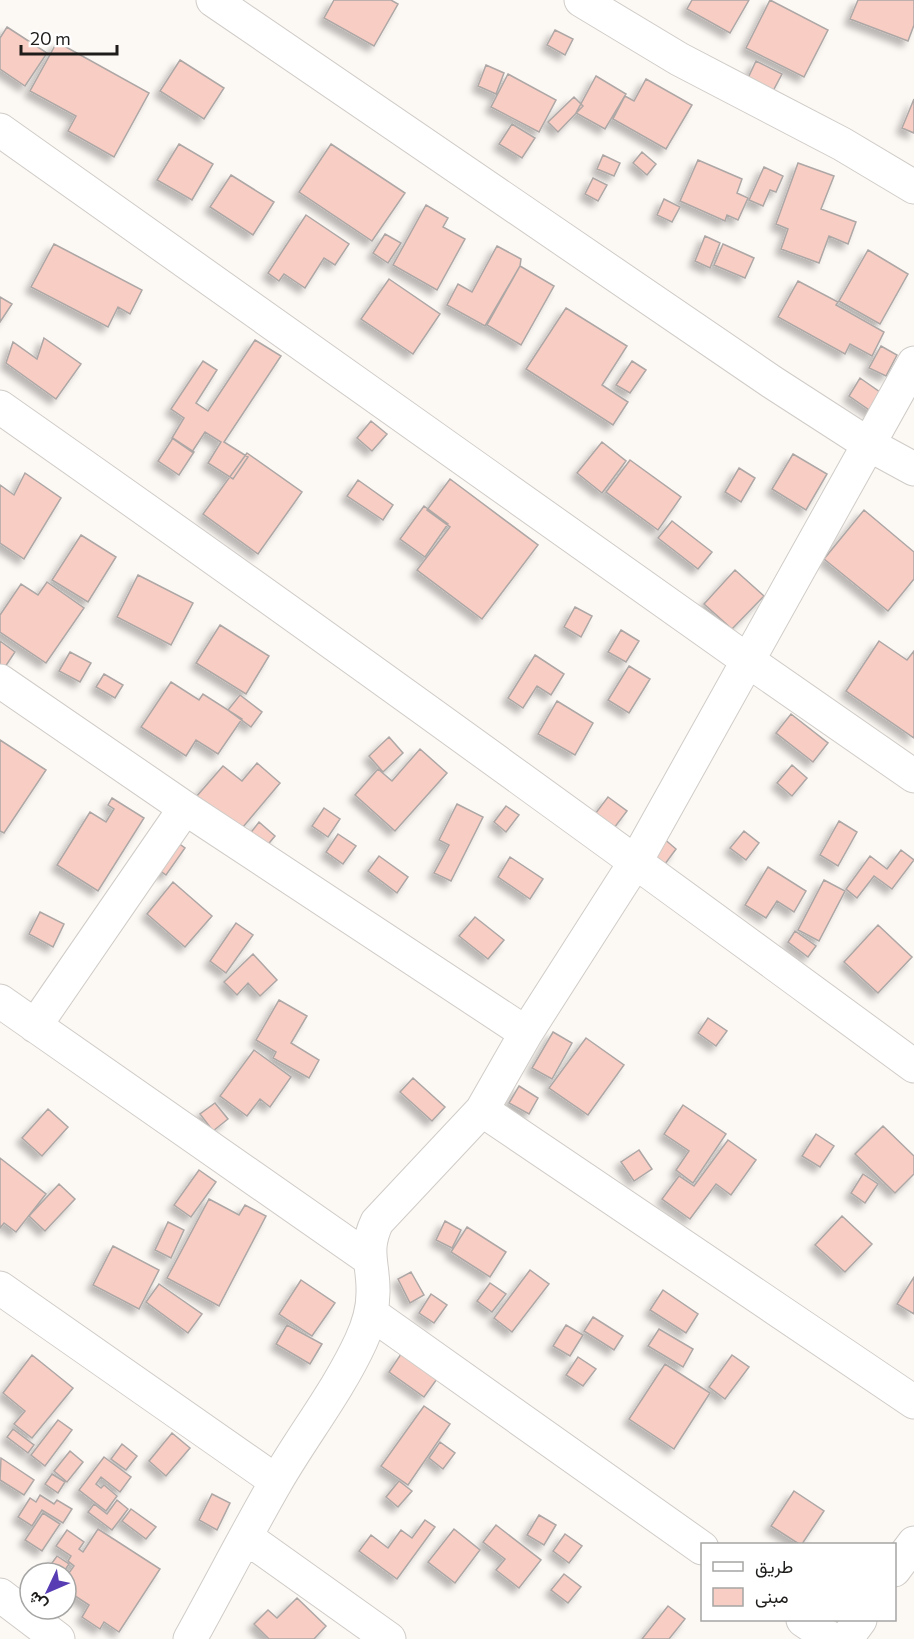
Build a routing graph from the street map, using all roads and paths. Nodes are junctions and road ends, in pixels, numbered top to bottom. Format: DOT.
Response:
graph roads {
  1 [pos="213,0"];
  2 [pos="581,0"];
  3 [pos="0,130"];
  4 [pos="914,187"];
  5 [pos="914,363"];
  6 [pos="0,407"];
  7 [pos="868,444"];
  8 [pos="914,469"];
  9 [pos="747,660"];
  10 [pos="0,681"];
  11 [pos="914,776"];
  12 [pos="185,808"];
  13 [pos="636,861"];
  14 [pos="0,1001"];
  15 [pos="35,1026"];
  16 [pos="526,1034"];
  17 [pos="914,1066"];
  18 [pos="482,1110"];
  19 [pos="368,1258"];
  20 [pos="0,1288"];
  21 [pos="372,1314"];
  22 [pos="914,1402"];
  23 [pos="276,1481"];
  24 [pos="246,1536"];
  25 [pos="914,1543"];
  26 [pos="701,1547"];
  27 [pos="896,1567"];
  28 [pos="0,1595"];
  29 [pos="804,1621"];
  30 [pos="859,1621"];
  31 [pos="58,1639"];
  32 [pos="190,1639"];
  33 [pos="389,1639"];
  34 [pos="831,1639"];
  35 [pos="846,1639"];
  1 -- 7 [label="street"];
  2 -- 4 [label="street"];
  3 -- 9 [label="street"];
  5 -- 7 [label="street"];
  6 -- 13 [label="street"];
  7 -- 8 [label="street"];
  7 -- 9 [label="street"];
  9 -- 11 [label="street"];
  9 -- 13 [label="street"];
  10 -- 12 [label="street"];
  12 -- 15 [label="street"];
  12 -- 16 [label="street"];
  13 -- 16 [label="street"];
  13 -- 17 [label="street"];
  14 -- 15 [label="street"];
  15 -- 19 [label="street"];
  16 -- 18 [label="street"];
  18 -- 19 [label="street"];
  18 -- 22 [label="street"];
  19 -- 21 [label="street"];
  20 -- 23 [label="street"];
  21 -- 23 [label="street"];
  21 -- 26 [label="street"];
  23 -- 24 [label="street"];
  24 -- 32 [label="street"];
  24 -- 33 [label="street"];
  25 -- 27 [label="street"];
  28 -- 31 [label="street"];
  29 -- 34 [label="street"];
  30 -- 35 [label="street"];
}
